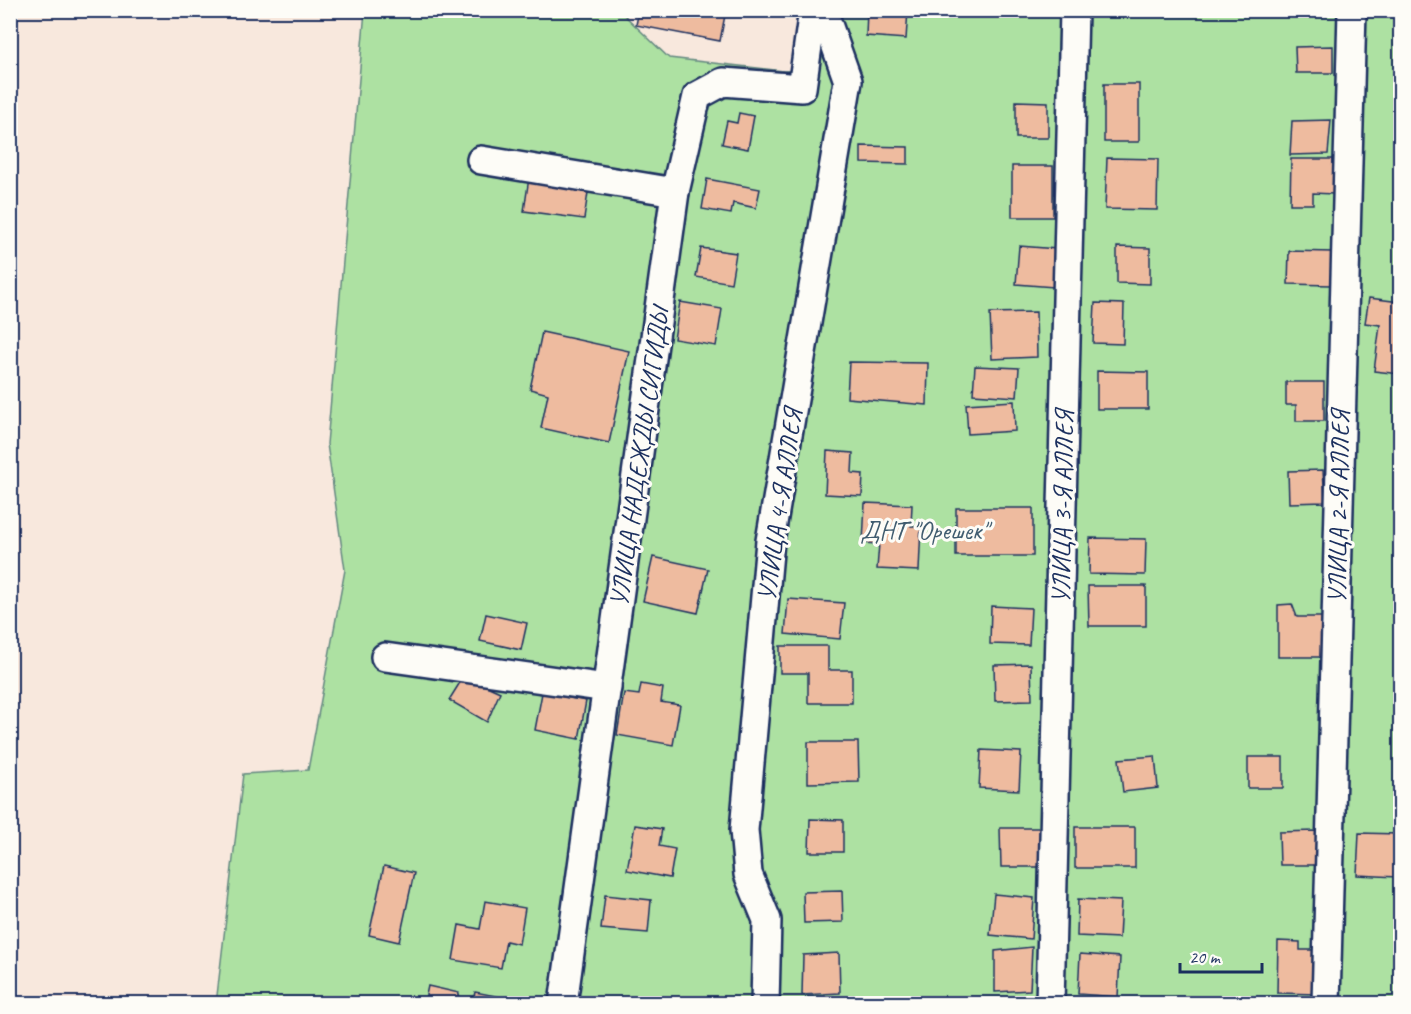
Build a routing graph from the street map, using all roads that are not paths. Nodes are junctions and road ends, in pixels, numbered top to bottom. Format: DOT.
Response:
graph roads {
  1 [pos="813,10"];
  2 [pos="823,10"];
  3 [pos="1074,10"];
  4 [pos="1352,10"];
  5 [pos="481,160"];
  6 [pos="675,192"];
  7 [pos="386,657"];
  8 [pos="607,688"];
  9 [pos="563,1004"];
  10 [pos="765,1004"];
  11 [pos="1050,1004"];
  12 [pos="1326,1004"];
  1 -- 6 [label="street, УЛИЦА НАДЕЖДЫ СИГИДЫ"];
  2 -- 10 [label="street, УЛИЦА 4-Я АЛЛЕЯ"];
  3 -- 11 [label="street, УЛИЦА 3-Я АЛЛЕЯ"];
  4 -- 12 [label="street, УЛИЦА 2-Я АЛЛЕЯ"];
  5 -- 6 [label="street"];
  6 -- 8 [label="street, УЛИЦА НАДЕЖДЫ СИГИДЫ"];
  7 -- 8 [label="street"];
  8 -- 9 [label="street, УЛИЦА НАДЕЖДЫ СИГИДЫ"];
}
